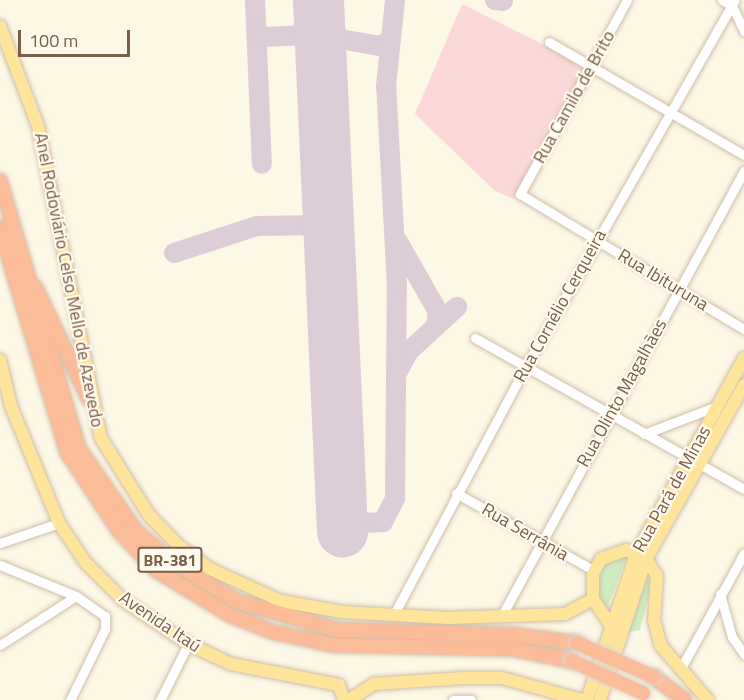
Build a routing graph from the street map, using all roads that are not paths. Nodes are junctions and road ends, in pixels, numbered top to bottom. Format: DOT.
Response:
graph roads {
  1 [pos="627,0"];
  2 [pos="722,0"];
  3 [pos="734,3"];
  4 [pos="0,26"];
  5 [pos="744,31"];
  6 [pos="549,42"];
  7 [pos="590,68"];
  8 [pos="672,112"];
  9 [pos="744,155"];
  10 [pos="744,171"];
  11 [pos="0,181"];
  12 [pos="519,194"];
  13 [pos="0,228"];
  14 [pos="596,240"];
  15 [pos="20,255"];
  16 [pos="680,289"];
  17 [pos="744,329"];
  18 [pos="475,338"];
  19 [pos="744,358"];
  20 [pos="0,360"];
  21 [pos="526,366"];
  22 [pos="744,385"];
  23 [pos="89,399"];
  24 [pos="5,403"];
  25 [pos="717,406"];
  26 [pos="609,415"];
  27 [pos="644,434"];
  28 [pos="693,463"];
  29 [pos="744,489"];
  30 [pos="456,492"];
  31 [pos="59,523"];
  32 [pos="540,542"];
  33 [pos="0,543"];
  34 [pos="744,553"];
  35 [pos="641,557"];
  36 [pos="0,565"];
  37 [pos="595,571"];
  38 [pos="720,594"];
  39 [pos="76,596"];
  40 [pos="593,599"];
  41 [pos="393,616"];
  42 [pos="501,617"];
  43 [pos="610,624"];
  44 [pos="188,644"];
  45 [pos="0,645"];
  46 [pos="744,654"];
  47 [pos="680,670"];
  48 [pos="594,677"];
  49 [pos="567,694"];
  50 [pos="648,696"];
  51 [pos="454,699"];
  52 [pos="70,700"];
  53 [pos="160,700"];
  54 [pos="344,700"];
  55 [pos="349,700"];
  56 [pos="471,700"];
  57 [pos="582,700"];
  58 [pos="587,700"];
  59 [pos="600,700"];
  60 [pos="684,700"];
  61 [pos="708,700"];
  1 -- 7 [label="street, Rua Camilo de Brito"];
  2 -- 3 [label="street"];
  3 -- 5 [label="street"];
  3 -- 8 [label="street, Rua Cornélio Cerqueira"];
  4 -- 23 [label="main road, Anel Rodoviário Celso Mello de Azevedo"];
  6 -- 7 [label="street"];
  7 -- 8 [label="street"];
  7 -- 12 [label="street, Rua Camilo de Brito"];
  8 -- 9 [label="street"];
  8 -- 14 [label="street, Rua Cornélio Cerqueira"];
  10 -- 16 [label="street, Rua Olinto Magalhães"];
  11 -- 15 [label="highway, Anel Rodoviário Celso Mello de Azevedo / BR-381"];
  12 -- 14 [label="street, Rua Ibituruna"];
  13 -- 50 [label="highway, Anel Rodoviário Celso Mello de Azevedo / BR-381, bridge"];
  14 -- 16 [label="street, Rua Ibituruna"];
  14 -- 21 [label="street, Rua Cornélio Cerqueira"];
  15 -- 23 [label="highway"];
  15 -- 60 [label="highway, Anel Rodoviário Celso Mello de Azevedo / BR-381, bridge"];
  16 -- 17 [label="street, Rua Ibituruna"];
  16 -- 26 [label="street, Rua Olinto Magalhães"];
  18 -- 21 [label="street"];
  19 -- 25 [label="main road, Rua Pará de Minas"];
  20 -- 24 [label="main road, Avenida Itaú"];
  21 -- 26 [label="street"];
  21 -- 30 [label="street, Rua Cornélio Cerqueira"];
  22 -- 28 [label="main road, Rua Pará de Minas"];
  23 -- 41 [label="main road, Anel Rodoviário Celso Mello de Azevedo"];
  24 -- 31 [label="main road, Avenida Itaú"];
  25 -- 27 [label="street"];
  25 -- 28 [label="main road, Rua Pará de Minas"];
  26 -- 27 [label="street"];
  26 -- 32 [label="street, Rua Olinto Magalhães"];
  27 -- 28 [label="street"];
  28 -- 29 [label="street"];
  28 -- 35 [label="main road, Rua Pará de Minas"];
  30 -- 32 [label="street, Rua Serrânia"];
  30 -- 41 [label="street, Rua Cornélio Cerqueira"];
  31 -- 33 [label="street"];
  31 -- 44 [label="main road, Avenida Itaú"];
  32 -- 37 [label="street, Rua Serrânia"];
  32 -- 42 [label="street, Rua Olinto Magalhães"];
  34 -- 38 [label="street"];
  35 -- 37 [label="main road"];
  35 -- 43 [label="main road, Rua Pará de Minas"];
  35 -- 47 [label="main road"];
  35 -- 59 [label="main road, Rua Pará de Minas"];
  36 -- 39 [label="street"];
  37 -- 40 [label="main road"];
  38 -- 46 [label="street"];
  38 -- 47 [label="street"];
  39 -- 45 [label="street"];
  39 -- 52 [label="street"];
  40 -- 42 [label="main road, Anel Rodoviário Celso Mello de Azevedo"];
  40 -- 43 [label="main road"];
  41 -- 42 [label="main road, Anel Rodoviário Celso Mello de Azevedo"];
  43 -- 48 [label="main road, Rua Pará de Minas"];
  44 -- 53 [label="street"];
  44 -- 54 [label="main road, Avenida Itaú"];
  47 -- 61 [label="main road"];
  48 -- 49 [label="main road"];
  48 -- 58 [label="main road, Rua Pará de Minas"];
  49 -- 55 [label="main road"];
  49 -- 57 [label="main road"];
  51 -- 56 [label="street"];
}
